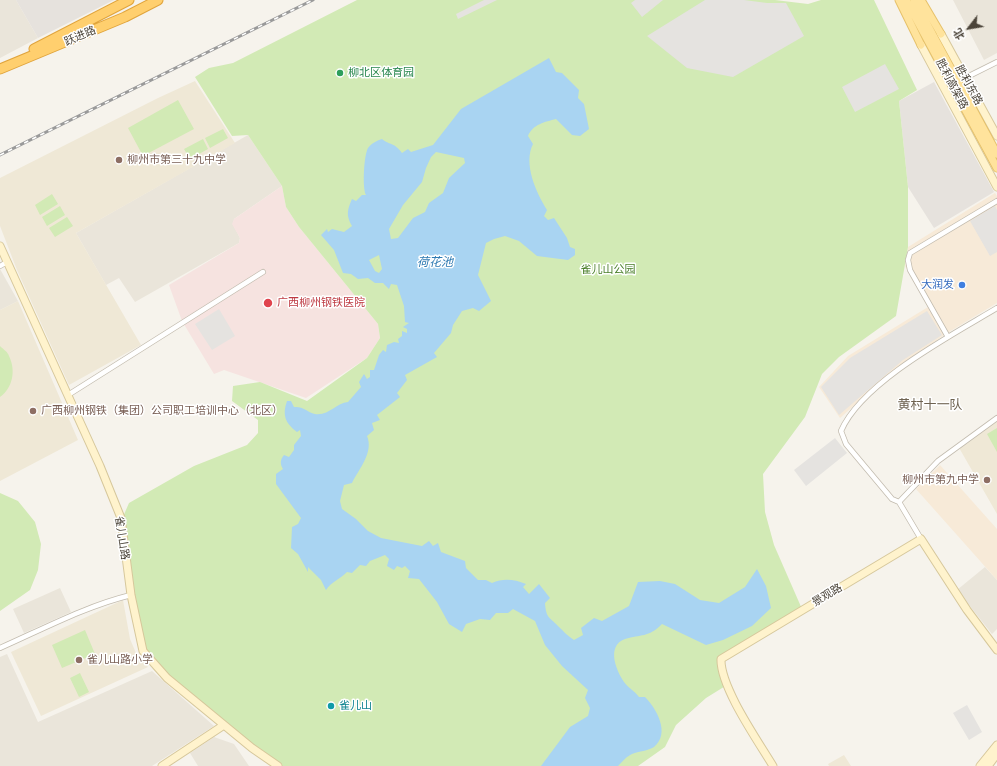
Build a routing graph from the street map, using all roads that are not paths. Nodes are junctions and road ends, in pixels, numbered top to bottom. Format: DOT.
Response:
graph roads {
  1 [pos="129,0"];
  2 [pos="158,0"];
  3 [pos="899,0"];
  4 [pos="906,0"];
  5 [pos="914,0"];
  6 [pos="921,0"];
  7 [pos="941,34"];
  8 [pos="922,45"];
  9 [pos="997,62"];
  10 [pos="0,68"];
  11 [pos="966,78"];
  12 [pos="997,136"];
  13 [pos="997,154"];
  14 [pos="997,168"];
  15 [pos="997,187"];
  16 [pos="997,201"];
  17 [pos="0,246"];
  18 [pos="7,262"];
  19 [pos="0,266"];
  20 [pos="263,272"];
  21 [pos="997,308"];
  22 [pos="948,337"];
  23 [pos="68,395"];
  24 [pos="997,418"];
  25 [pos="899,502"];
  26 [pos="921,539"];
  27 [pos="131,595"];
  28 [pos="0,648"];
  29 [pos="997,650"];
  30 [pos="224,725"];
  31 [pos="997,745"];
  32 [pos="997,754"];
  33 [pos="162,766"];
  34 [pos="278,766"];
  35 [pos="773,766"];
  36 [pos="980,766"];
  37 [pos="988,766"];
  1 -- 10 [label="highway, 跃进路"];
  2 -- 10 [label="highway, 跃进路"];
  3 -- 8 [label="main road"];
  4 -- 14 [label="main road, 胜利高架路"];
  5 -- 13 [label="main road, 胜利高架路"];
  6 -- 7 [label="main road"];
  7 -- 11 [label="street, 胜利东路"];
  8 -- 15 [label="street, 胜利东路"];
  9 -- 11 [label="street"];
  11 -- 12 [label="street, 胜利东路"];
  16 -- 22 [label="street"];
  17 -- 18 [label="street, 雀儿山路"];
  18 -- 19 [label="street"];
  18 -- 23 [label="street, 雀儿山路"];
  20 -- 23 [label="street"];
  21 -- 22 [label="street"];
  22 -- 25 [label="street"];
  23 -- 27 [label="street, 雀儿山路"];
  24 -- 25 [label="street"];
  25 -- 26 [label="street"];
  26 -- 29 [label="street"];
  26 -- 35 [label="street, 景观路"];
  27 -- 28 [label="street"];
  27 -- 30 [label="street, 雀儿山路"];
  30 -- 33 [label="street"];
  30 -- 34 [label="street, 雀儿山路"];
  31 -- 36 [label="street"];
  32 -- 37 [label="street"];
}
